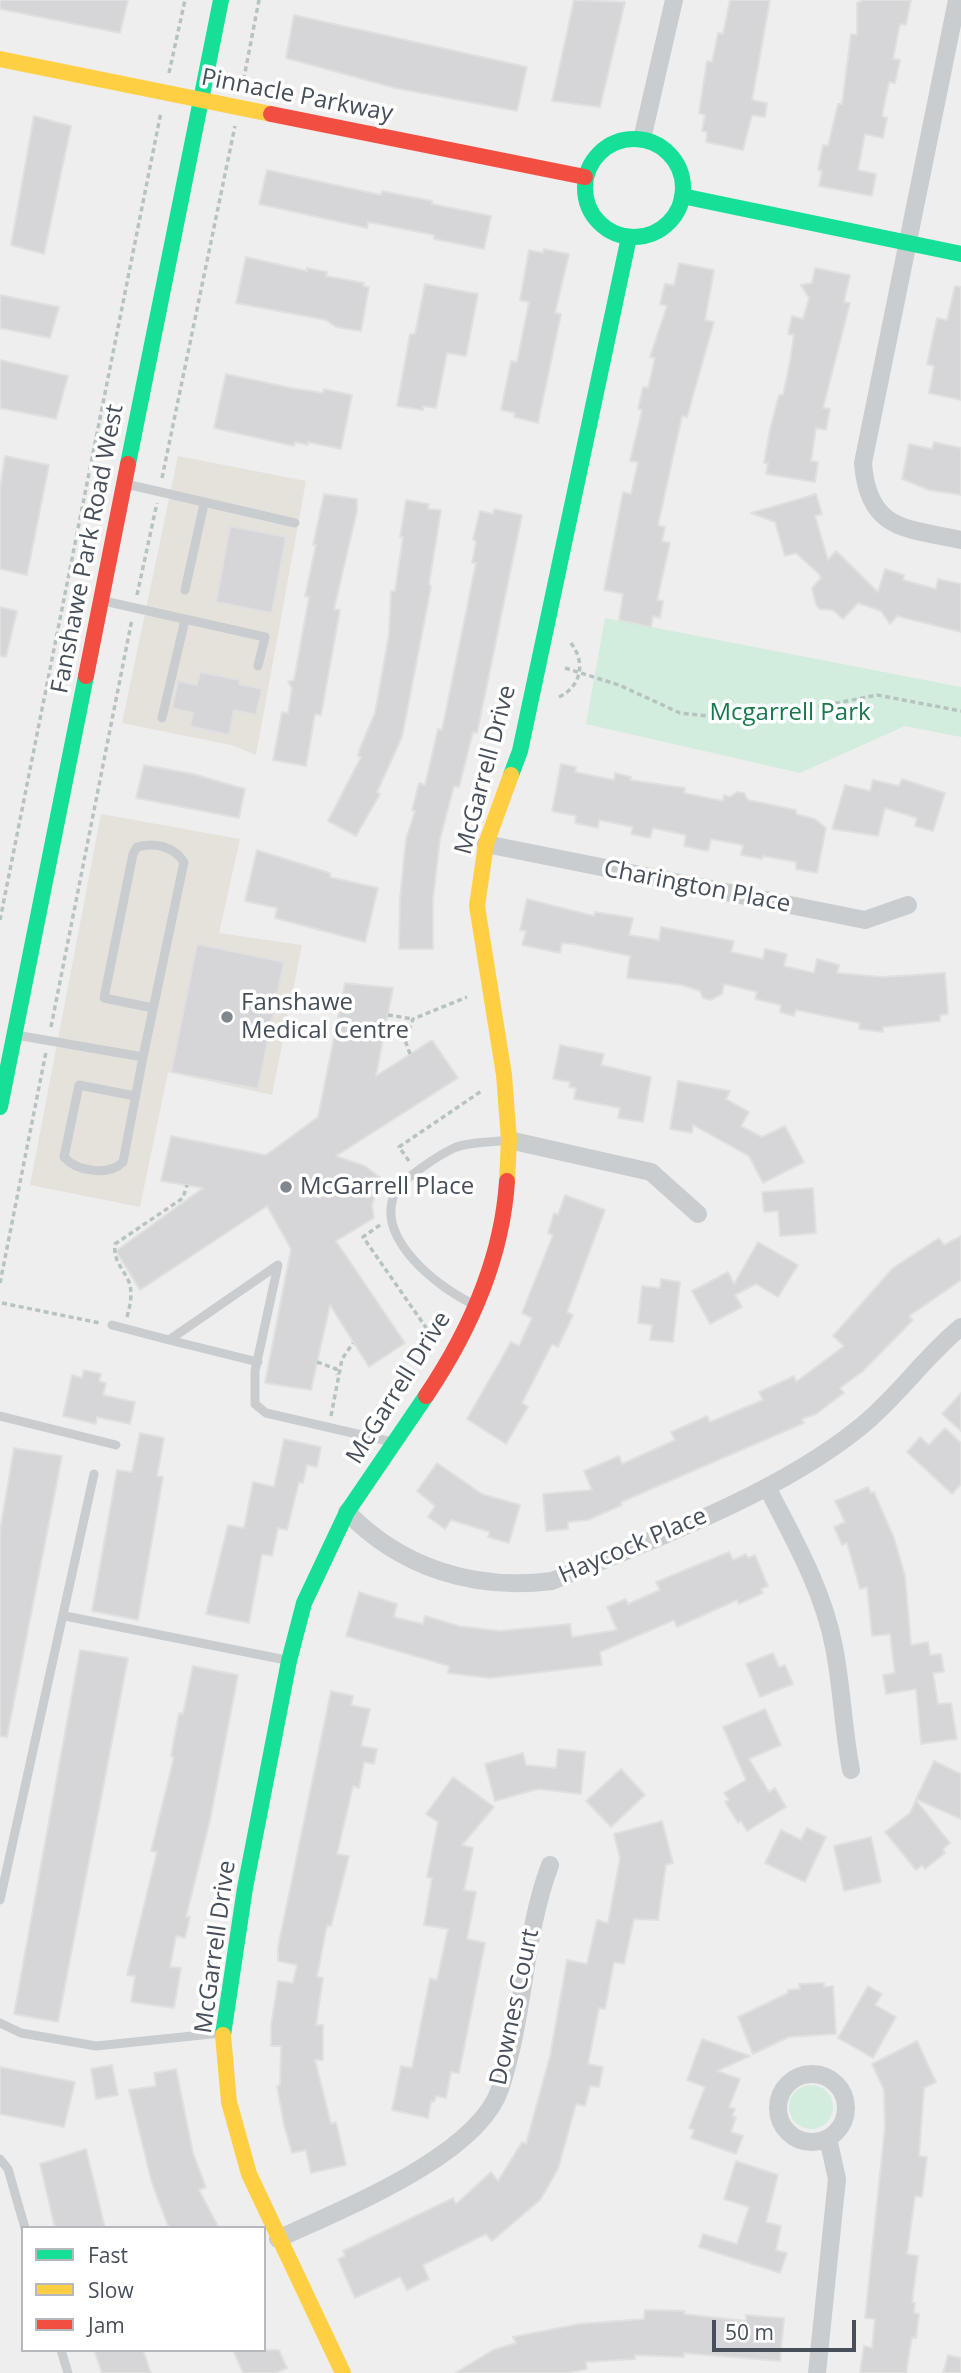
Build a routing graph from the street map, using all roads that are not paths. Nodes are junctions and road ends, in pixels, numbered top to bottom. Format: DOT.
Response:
graph roads {
  1 [pos="220,0"];
  2 [pos="674,0"];
  3 [pos="957,0"];
  4 [pos="0,59"];
  5 [pos="201,100"];
  6 [pos="642,139"];
  7 [pos="585,177"];
  8 [pos="682,196"];
  9 [pos="629,237"];
  10 [pos="908,244"];
  11 [pos="961,254"];
  12 [pos="124,484"];
  13 [pos="204,504"];
  14 [pos="295,523"];
  15 [pos="961,540"];
  16 [pos="185,590"];
  17 [pos="101,600"];
  18 [pos="185,620"];
  19 [pos="258,666"];
  20 [pos="162,718"];
  21 [pos="486,844"];
  22 [pos="908,905"];
  23 [pos="153,1008"];
  24 [pos="7,1032"];
  25 [pos="142,1057"];
  26 [pos="135,1096"];
  27 [pos="0,1107"];
  28 [pos="509,1140"];
  29 [pos="698,1213"];
  30 [pos="477,1306"];
  31 [pos="112,1325"];
  32 [pos="961,1327"];
  33 [pos="169,1340"];
  34 [pos="258,1362"];
  35 [pos="0,1416"];
  36 [pos="394,1443"];
  37 [pos="116,1445"];
  38 [pos="94,1474"];
  39 [pos="767,1487"];
  40 [pos="347,1512"];
  41 [pos="65,1616"];
  42 [pos="289,1661"];
  43 [pos="851,1770"];
  44 [pos="550,1865"];
  45 [pos="0,1900"];
  46 [pos="0,2023"];
  47 [pos="223,2032"];
  48 [pos="828,2138"];
  49 [pos="0,2159"];
  50 [pos="24,2226"];
  51 [pos="278,2239"];
  52 [pos="62,2352"];
  53 [pos="68,2373"];
  54 [pos="343,2373"];
  55 [pos="817,2373"];
  1 -- 5 [label="street, Fanshawe Park Road West"];
  2 -- 6 [label="street"];
  3 -- 10 [label="street"];
  4 -- 5 [label="street, Pinnacle Parkway"];
  5 -- 7 [label="street, Pinnacle Parkway"];
  5 -- 12 [label="street, Fanshawe Park Road West"];
  6 -- 7 [label="street"];
  6 -- 8 [label="street"];
  7 -- 9 [label="street"];
  8 -- 9 [label="street"];
  8 -- 10 [label="street"];
  9 -- 21 [label="street, McGarrell Drive"];
  10 -- 11 [label="street"];
  10 -- 15 [label="street"];
  12 -- 13 [label="lane"];
  12 -- 17 [label="street, Fanshawe Park Road West"];
  13 -- 14 [label="lane"];
  13 -- 16 [label="lane"];
  17 -- 18 [label="lane"];
  17 -- 24 [label="street, Fanshawe Park Road West"];
  18 -- 19 [label="lane"];
  18 -- 20 [label="lane"];
  21 -- 22 [label="street, Charington Place"];
  21 -- 28 [label="street, McGarrell Drive"];
  23 -- 23 [label="lane"];
  23 -- 25 [label="lane"];
  24 -- 25 [label="lane"];
  24 -- 27 [label="street, Fanshawe Park Road West"];
  25 -- 26 [label="lane"];
  26 -- 26 [label="lane"];
  28 -- 29 [label="street"];
  28 -- 30 [label="street, McGarrell Drive"];
  28 -- 30 [label="lane"];
  30 -- 36 [label="street, McGarrell Drive"];
  31 -- 33 [label="lane"];
  32 -- 39 [label="street, Haycock Place"];
  33 -- 34 [label="lane"];
  33 -- 34 [label="lane"];
  34 -- 36 [label="lane"];
  35 -- 37 [label="lane"];
  36 -- 40 [label="street, McGarrell Drive"];
  38 -- 41 [label="lane"];
  39 -- 40 [label="street, Haycock Place"];
  39 -- 43 [label="street"];
  40 -- 42 [label="street, McGarrell Drive"];
  41 -- 42 [label="lane"];
  41 -- 45 [label="lane"];
  42 -- 47 [label="street, McGarrell Drive"];
  44 -- 51 [label="street, Downes Court"];
  46 -- 47 [label="lane"];
  47 -- 51 [label="street, McGarrell Drive"];
  48 -- 55 [label="street"];
  49 -- 50 [label="lane"];
  51 -- 54 [label="street, McGarrell Drive"];
  52 -- 53 [label="lane"];
}
